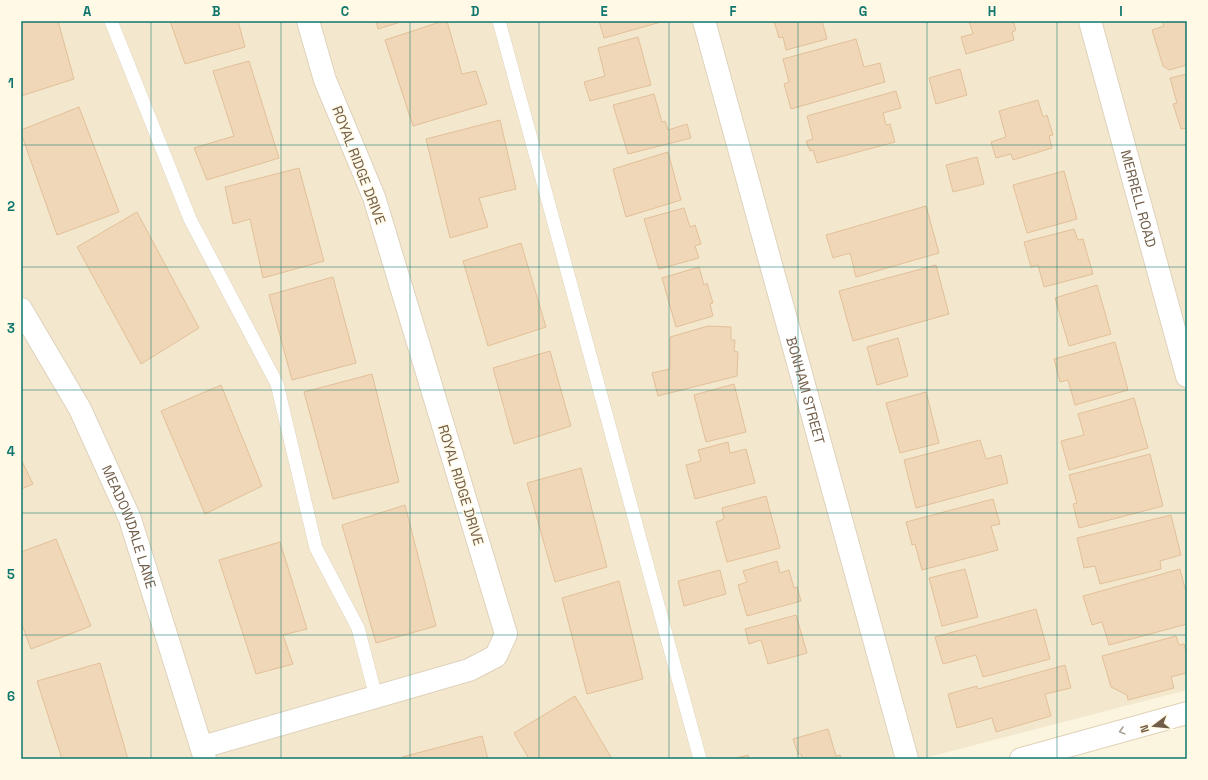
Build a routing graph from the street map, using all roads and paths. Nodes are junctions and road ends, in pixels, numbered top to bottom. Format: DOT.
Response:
graph roads {
  1 [pos="111,21"];
  2 [pos="308,21"];
  3 [pos="499,21"];
  4 [pos="704,21"];
  5 [pos="1090,21"];
  6 [pos="21,309"];
  7 [pos="1187,376"];
  8 [pos="376,697"];
  9 [pos="1187,714"];
  10 [pos="203,753"];
  11 [pos="700,759"];
  12 [pos="907,759"];
  13 [pos="1021,759"];
  1 -- 8 [label="lane"];
  2 -- 8 [label="street, ROYAL RIDGE DRIVE"];
  3 -- 11 [label="lane"];
  4 -- 12 [label="street, BONHAM STREET"];
  5 -- 7 [label="street, MERRELL ROAD"];
  6 -- 10 [label="street, MEADOWDALE LANE"];
  8 -- 10 [label="street, ROYAL RIDGE DRIVE"];
  9 -- 13 [label="street, one-way"];
}
